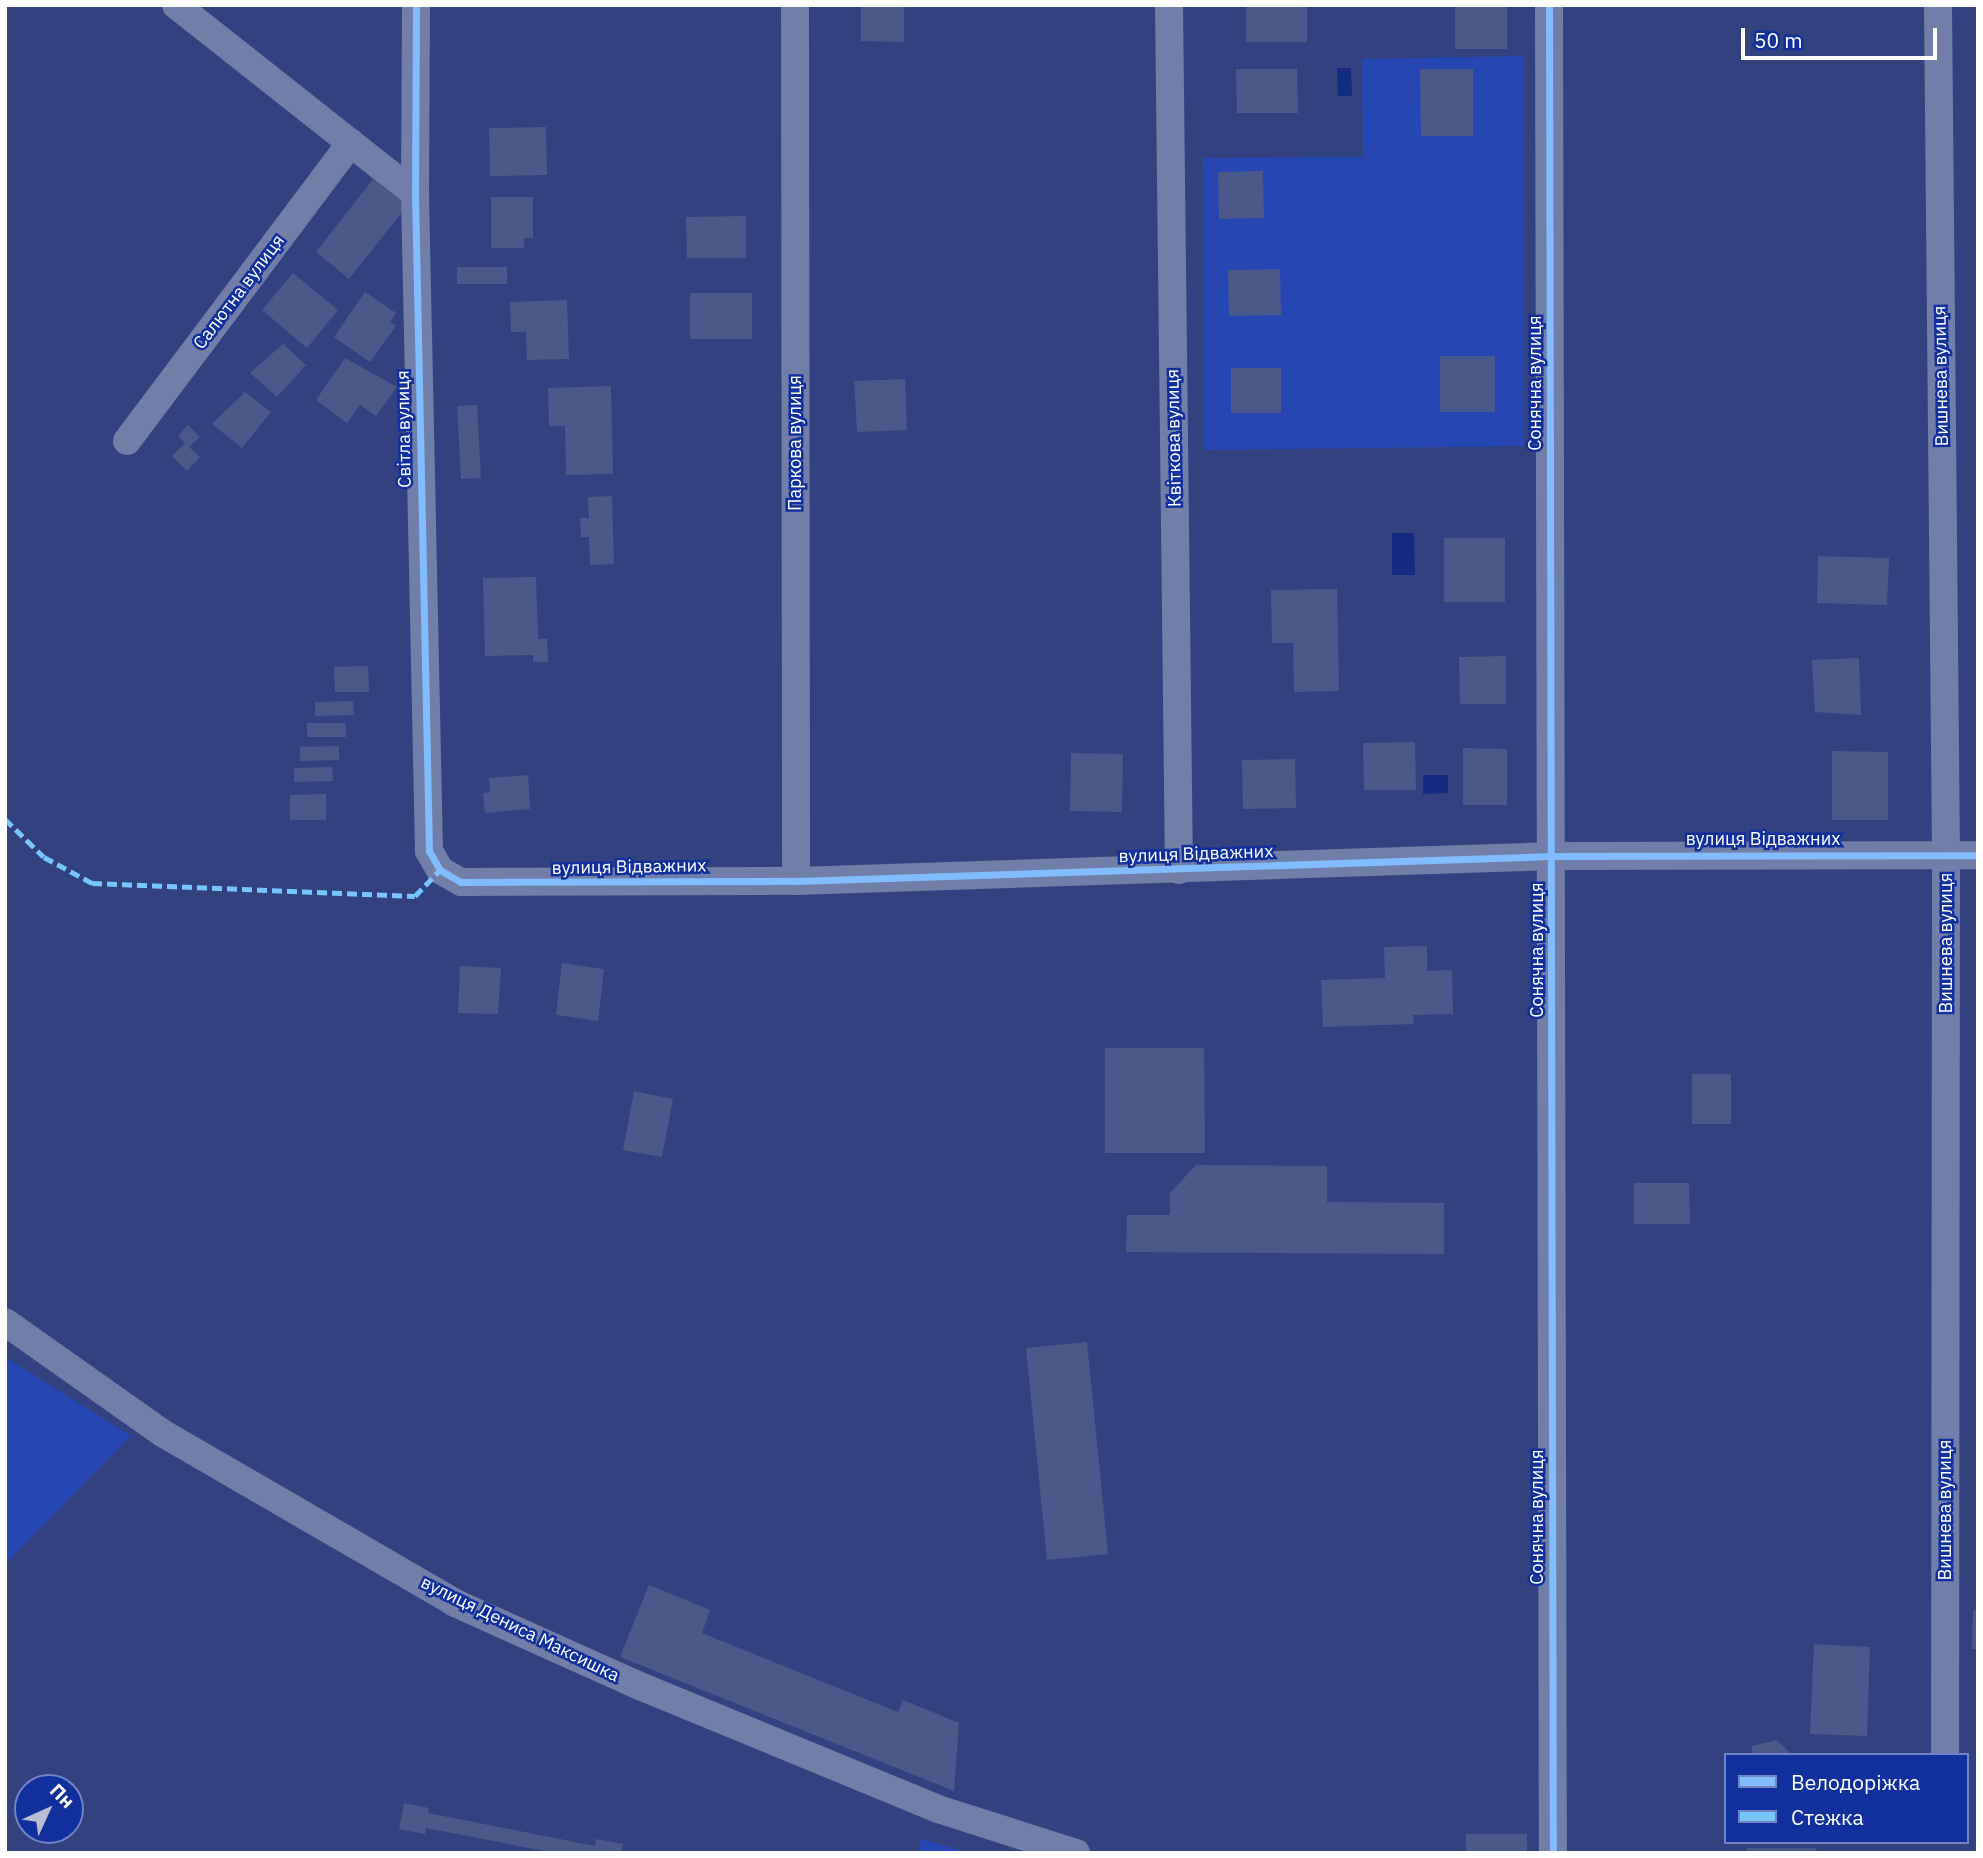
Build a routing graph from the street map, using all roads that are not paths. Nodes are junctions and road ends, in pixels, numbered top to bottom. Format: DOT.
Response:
graph roads {
  1 [pos="176,5"];
  2 [pos="416,5"];
  3 [pos="795,5"];
  4 [pos="1169,5"];
  5 [pos="1549,5"];
  6 [pos="1938,5"];
  7 [pos="351,143"];
  8 [pos="415,194"];
  9 [pos="127,441"];
  10 [pos="429,851"];
  11 [pos="1946,854"];
  12 [pos="1978,855"];
  13 [pos="1552,856"];
  14 [pos="1179,870"];
  15 [pos="796,881"];
  16 [pos="5,1322"];
  17 [pos="1945,1753"];
  18 [pos="1076,1853"];
  19 [pos="1553,1853"];
  1 -- 7 [label="street"];
  2 -- 8 [label="street, Світла вулиця"];
  3 -- 15 [label="street, Паркова вулиця"];
  4 -- 14 [label="street, Квіткова вулиця"];
  5 -- 13 [label="street, Сонячна вулиця"];
  6 -- 11 [label="street, Вишнева вулиця"];
  7 -- 8 [label="street"];
  7 -- 9 [label="street, Салютна вулиця"];
  8 -- 10 [label="street, Світла вулиця"];
  10 -- 15 [label="street, вулиця Відважних"];
  11 -- 12 [label="street, вулиця Відважних"];
  11 -- 13 [label="street, вулиця Відважних"];
  11 -- 17 [label="street, Вишнева вулиця"];
  13 -- 14 [label="street, вулиця Відважних"];
  13 -- 19 [label="street, Сонячна вулиця"];
  14 -- 15 [label="street, вулиця Відважних"];
  16 -- 18 [label="street, вулиця Дениса Максишка"];
}
